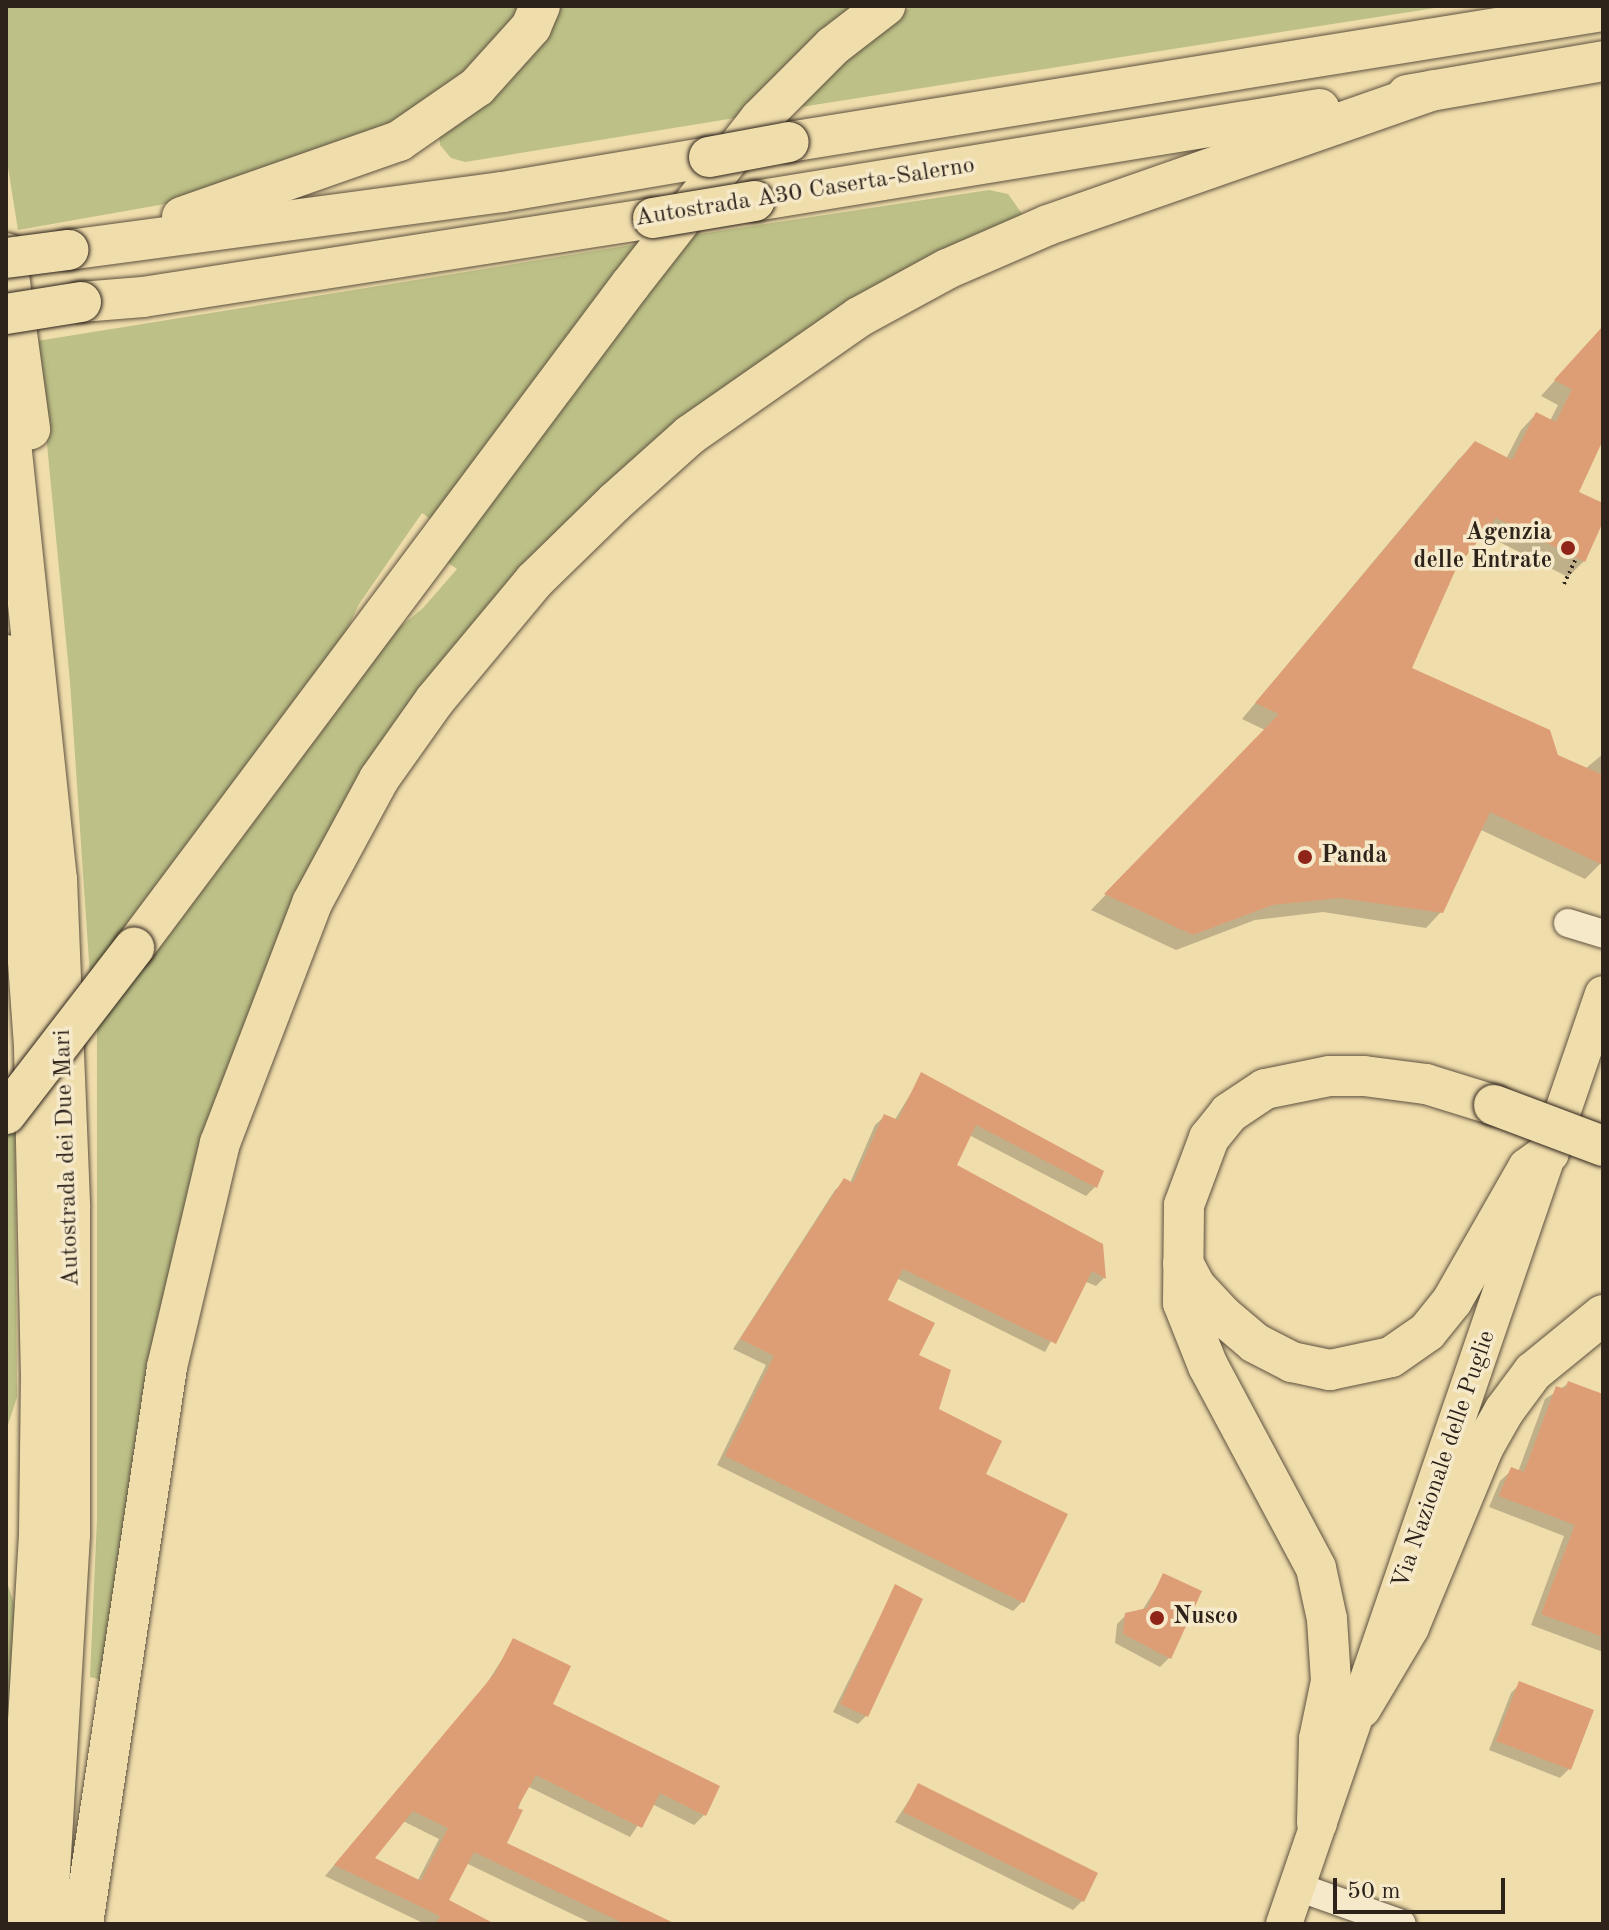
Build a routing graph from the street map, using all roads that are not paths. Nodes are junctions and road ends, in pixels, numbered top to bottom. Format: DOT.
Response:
graph roads {
  1 [pos="540,6"];
  2 [pos="885,6"];
  3 [pos="1603,11"];
  4 [pos="1603,61"];
  5 [pos="1433,90"];
  6 [pos="86,247"];
  7 [pos="6,256"];
  8 [pos="6,314"];
  9 [pos="6,395"];
  10 [pos="6,655"];
  11 [pos="48,764"];
  12 [pos="1568,923"];
  13 [pos="1603,934"];
  14 [pos="1603,994"];
  15 [pos="6,1114"];
  16 [pos="1603,1146"];
  17 [pos="1549,1153"];
  18 [pos="1183,1263"];
  19 [pos="1603,1315"];
  20 [pos="1361,1708"];
  21 [pos="1317,1823"];
  22 [pos="1298,1887"];
  23 [pos="16,1924"];
  24 [pos="47,1924"];
  25 [pos="83,1924"];
  26 [pos="1284,1924"];
  27 [pos="1402,1924"];
  1 -- 6 [label="highway"];
  2 -- 15 [label="highway, bridge"];
  3 -- 6 [label="highway, Autostrada A30 Caserta-Salerno, bridge"];
  4 -- 5 [label="highway, Autostrada A30 Caserta-Salerno"];
  5 -- 8 [label="highway, Autostrada A30 Caserta-Salerno, bridge"];
  5 -- 25 [label="highway"];
  6 -- 7 [label="highway, Autostrada A30 Caserta-Salerno, bridge"];
  7 -- 11 [label="highway"];
  9 -- 11 [label="highway, Autostrada dei Due Mari"];
  10 -- 23 [label="highway, Autostrada dei Due Mari"];
  11 -- 24 [label="highway, Autostrada dei Due Mari"];
  12 -- 13 [label="street"];
  14 -- 17 [label="main road, Via Nazionale delle Puglie"];
  16 -- 18 [label="highway, bridge"];
  17 -- 18 [label="highway"];
  17 -- 20 [label="main road, Via Nazionale delle Puglie"];
  18 -- 21 [label="highway"];
  19 -- 20 [label="highway"];
  20 -- 21 [label="main road, Via Nazionale delle Puglie"];
  21 -- 22 [label="main road, Via Nazionale delle Puglie"];
  22 -- 26 [label="main road, Via Nazionale delle Puglie"];
  22 -- 27 [label="street"];
}
